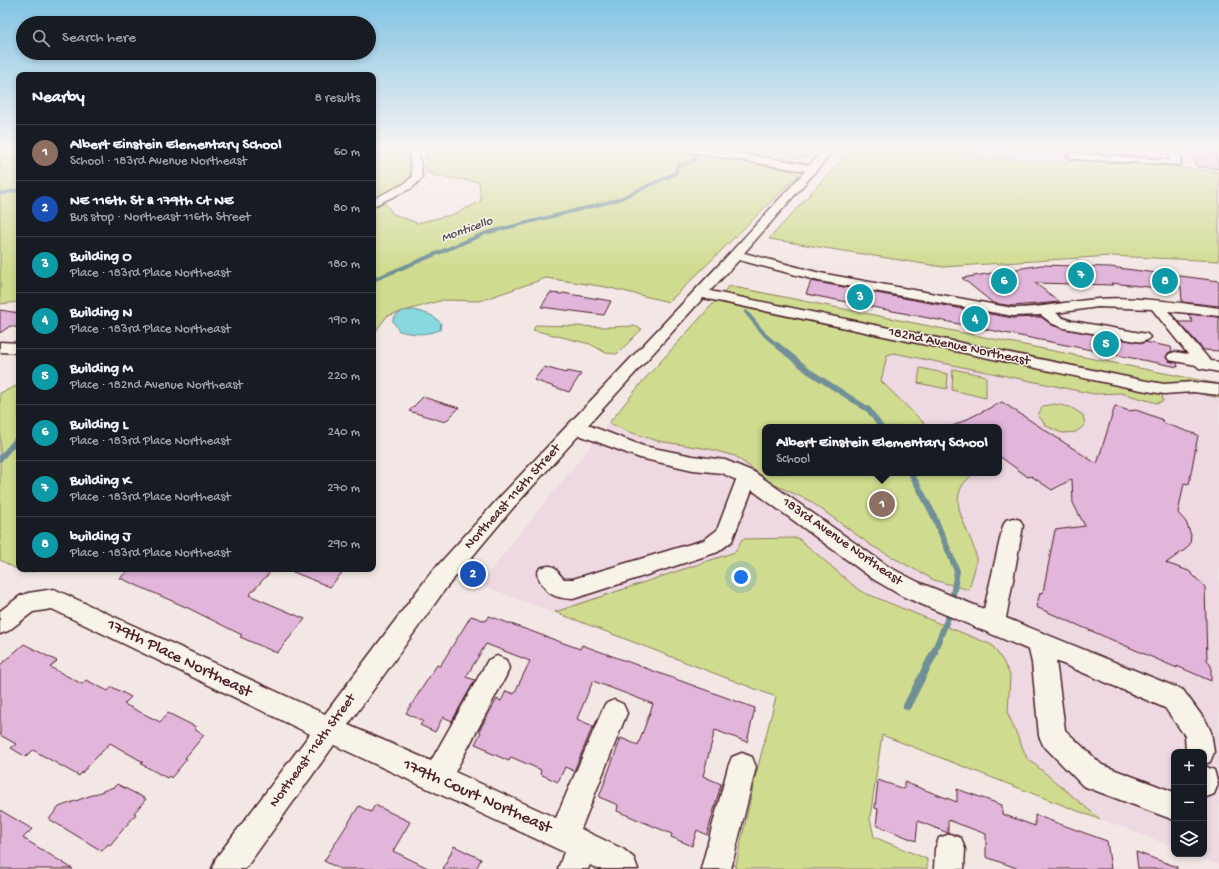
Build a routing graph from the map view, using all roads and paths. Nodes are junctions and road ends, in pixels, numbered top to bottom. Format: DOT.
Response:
graph roads {
  1 [pos="401,190"];
  2 [pos="794,190"];
  3 [pos="376,202"];
  4 [pos="736,255"];
  5 [pos="700,293"];
  6 [pos="1156,305"];
  7 [pos="1043,310"];
  8 [pos="1219,312"];
  9 [pos="1142,337"];
  10 [pos="0,347"];
  11 [pos="16,348"];
  12 [pos="1175,357"];
  13 [pos="1203,361"];
  14 [pos="1219,367"];
  15 [pos="1164,389"];
  16 [pos="1219,390"];
  17 [pos="1219,401"];
  18 [pos="576,427"];
  19 [pos="746,476"];
  20 [pos="1013,526"];
  21 [pos="548,574"];
  22 [pos="993,623"];
  23 [pos="0,624"];
  24 [pos="1039,642"];
  25 [pos="497,668"];
  26 [pos="614,713"];
  27 [pos="329,730"];
  28 [pos="1200,749"];
  29 [pos="742,767"];
  30 [pos="436,779"];
  31 [pos="1171,805"];
  32 [pos="573,850"];
  33 [pos="227,869"];
  34 [pos="623,869"];
  35 [pos="716,869"];
  1 -- 3 [label="street"];
  2 -- 4 [label="street, Northeast 116th Street"];
  4 -- 5 [label="street, Northeast 116th Street"];
  4 -- 7 [label="street"];
  5 -- 15 [label="street, 182nd Avenue Northeast"];
  5 -- 18 [label="street, Northeast 116th Street"];
  6 -- 7 [label="street"];
  6 -- 8 [label="street"];
  6 -- 13 [label="street"];
  7 -- 9 [label="street"];
  10 -- 11 [label="street"];
  12 -- 13 [label="street"];
  13 -- 14 [label="street"];
  15 -- 16 [label="street, 182nd Avenue Northeast"];
  15 -- 17 [label="street"];
  18 -- 19 [label="street, 183rd Avenue Northeast"];
  18 -- 27 [label="street, Northeast 116th Street"];
  19 -- 21 [label="street"];
  19 -- 22 [label="street, 183rd Avenue Northeast"];
  20 -- 22 [label="street"];
  22 -- 24 [label="street, 183rd Avenue Northeast"];
  23 -- 27 [label="street, 179th Place Northeast"];
  24 -- 28 [label="street, 183rd Avenue Northeast"];
  24 -- 31 [label="street"];
  25 -- 30 [label="street"];
  26 -- 32 [label="street"];
  27 -- 30 [label="street, 179th Court Northeast"];
  27 -- 33 [label="street, Northeast 116th Street"];
  29 -- 35 [label="street"];
  30 -- 32 [label="street, 179th Court Northeast"];
  32 -- 34 [label="street, 179th Court Northeast"];
}
